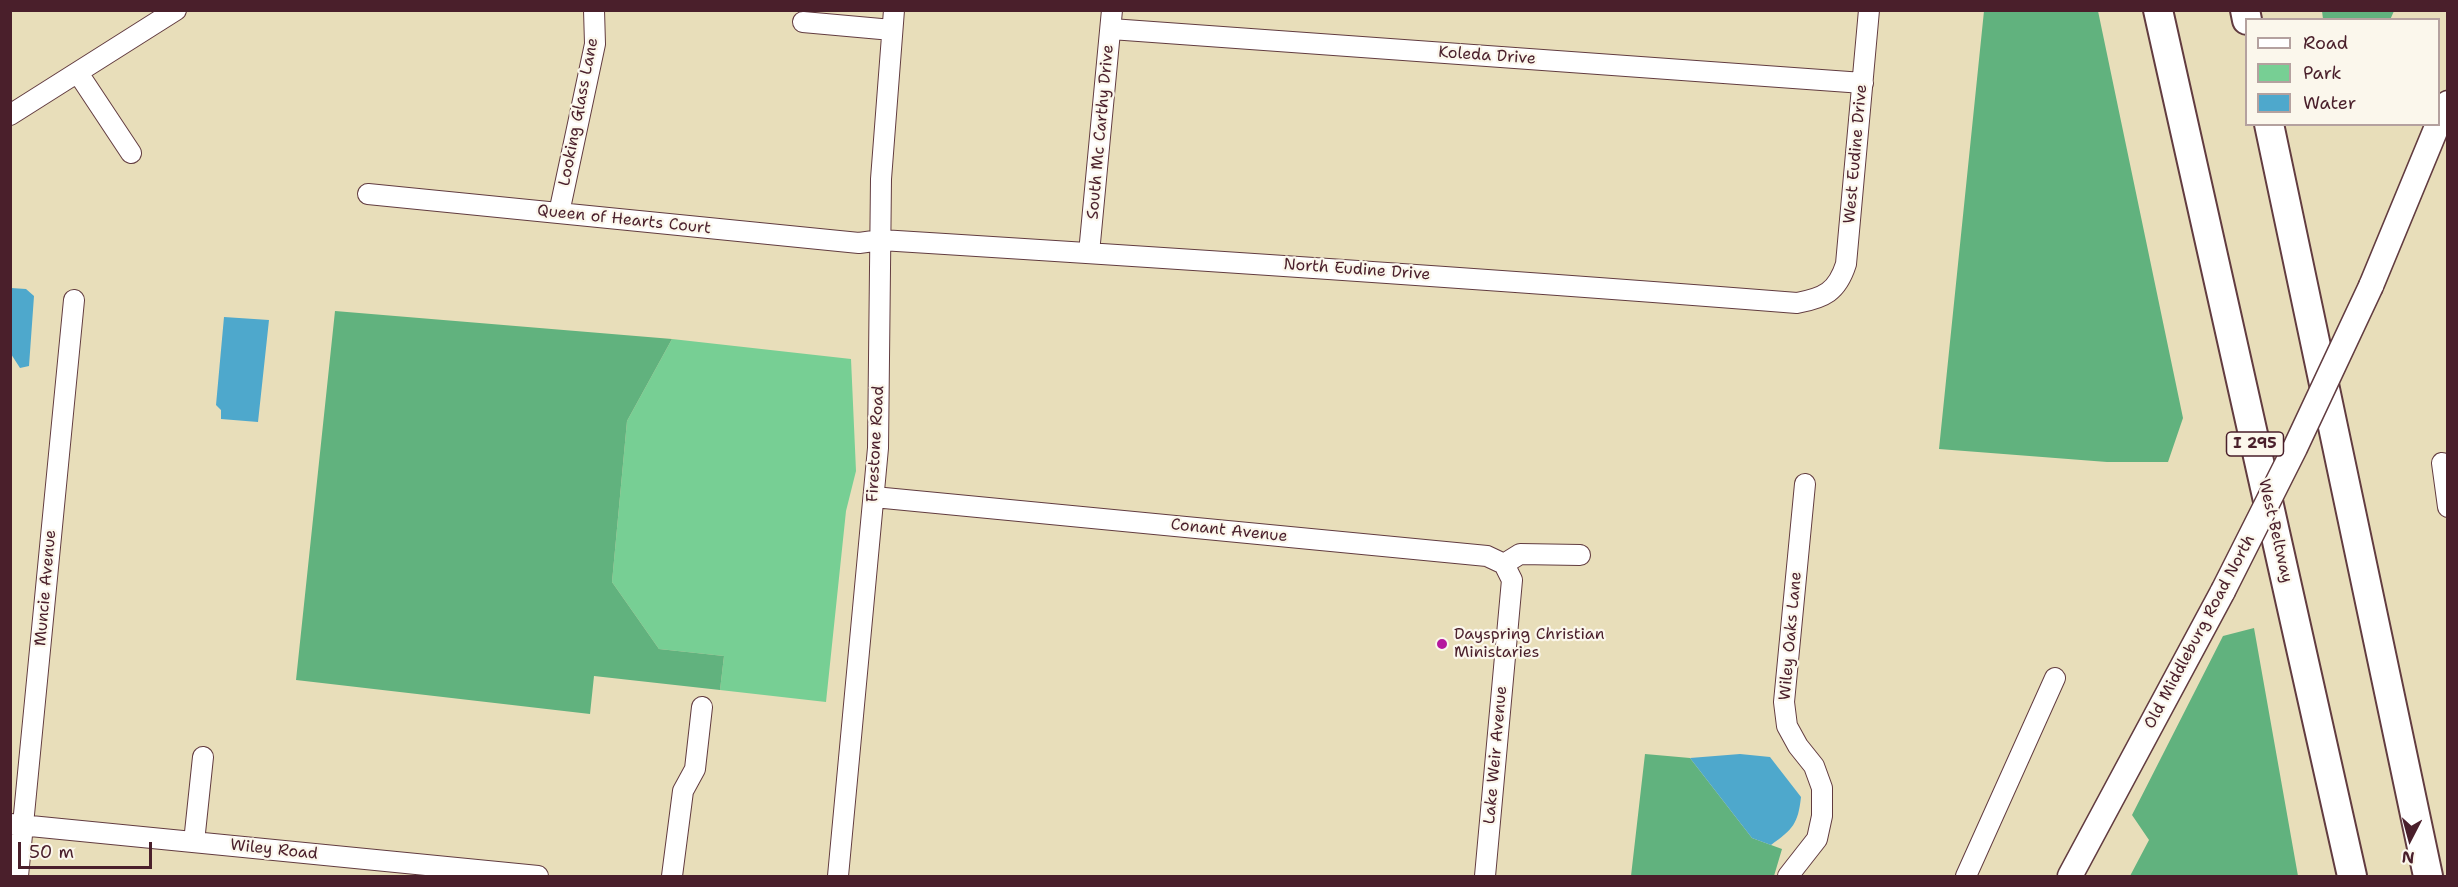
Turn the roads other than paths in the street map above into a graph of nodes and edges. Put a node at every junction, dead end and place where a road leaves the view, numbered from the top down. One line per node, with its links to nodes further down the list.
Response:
1 (176, 10): 5 (street)
2 (594, 10): 18 (street, Looking Glass Lane)
3 (1869, 10): 10 (street, West Eudine Drive)
4 (2158, 10): 42 (highway, West Beltway / I 295)
5 (155, 16): 9 (street)
6 (893, 20): 8 (street); 19 (street, Firestone Road)
7 (1112, 20): 10 (street, Koleda Drive); 20 (street, South Mc Carthy Drive)
8 (803, 22)
9 (78, 73): 12 (street); 16 (street)
10 (1863, 83): 21 (street, West Eudine Drive)
11 (2448, 103): 13 (main road, Old Middleburg Road North)
12 (10, 115)
13 (2440, 120)
14 (2269, 126): 43 (highway)
15 (2437, 126): 41 (main road, Old Middleburg Road North, bridge)
16 (131, 153)
17 (368, 194): 18 (street, Queen of Hearts Court)
18 (559, 213): 19 (street, Queen of Hearts Court)
19 (881, 240): 20 (street, North Eudine Drive); 25 (street, Firestone Road)
20 (1089, 253): 21 (street, North Eudine Drive)
21 (1830, 292)
22 (74, 300): 32 (street, Muncie Avenue)
23 (2442, 463): 26 (street)
24 (1805, 484): 39 (street, Wiley Oaks Lane)
25 (874, 496): 28 (street, Conant Avenue); 37 (street, Firestone Road)
26 (2448, 507)
27 (1580, 555): 28 (street)
28 (1504, 564): 38 (street, Lake Weir Avenue)
29 (2055, 678): 40 (street)
30 (702, 707): 36 (street)
31 (203, 756): 33 (street)
32 (17, 825): 33 (street, Wiley Road); 34 (street, Muncie Avenue)
33 (194, 842): 35 (street, Wiley Road)
34 (18, 876)
35 (538, 876)
36 (672, 876)
37 (838, 876)
38 (1485, 876)
39 (1788, 876)
40 (1966, 876)
41 (2070, 876)
42 (2352, 876)
43 (2428, 876)

